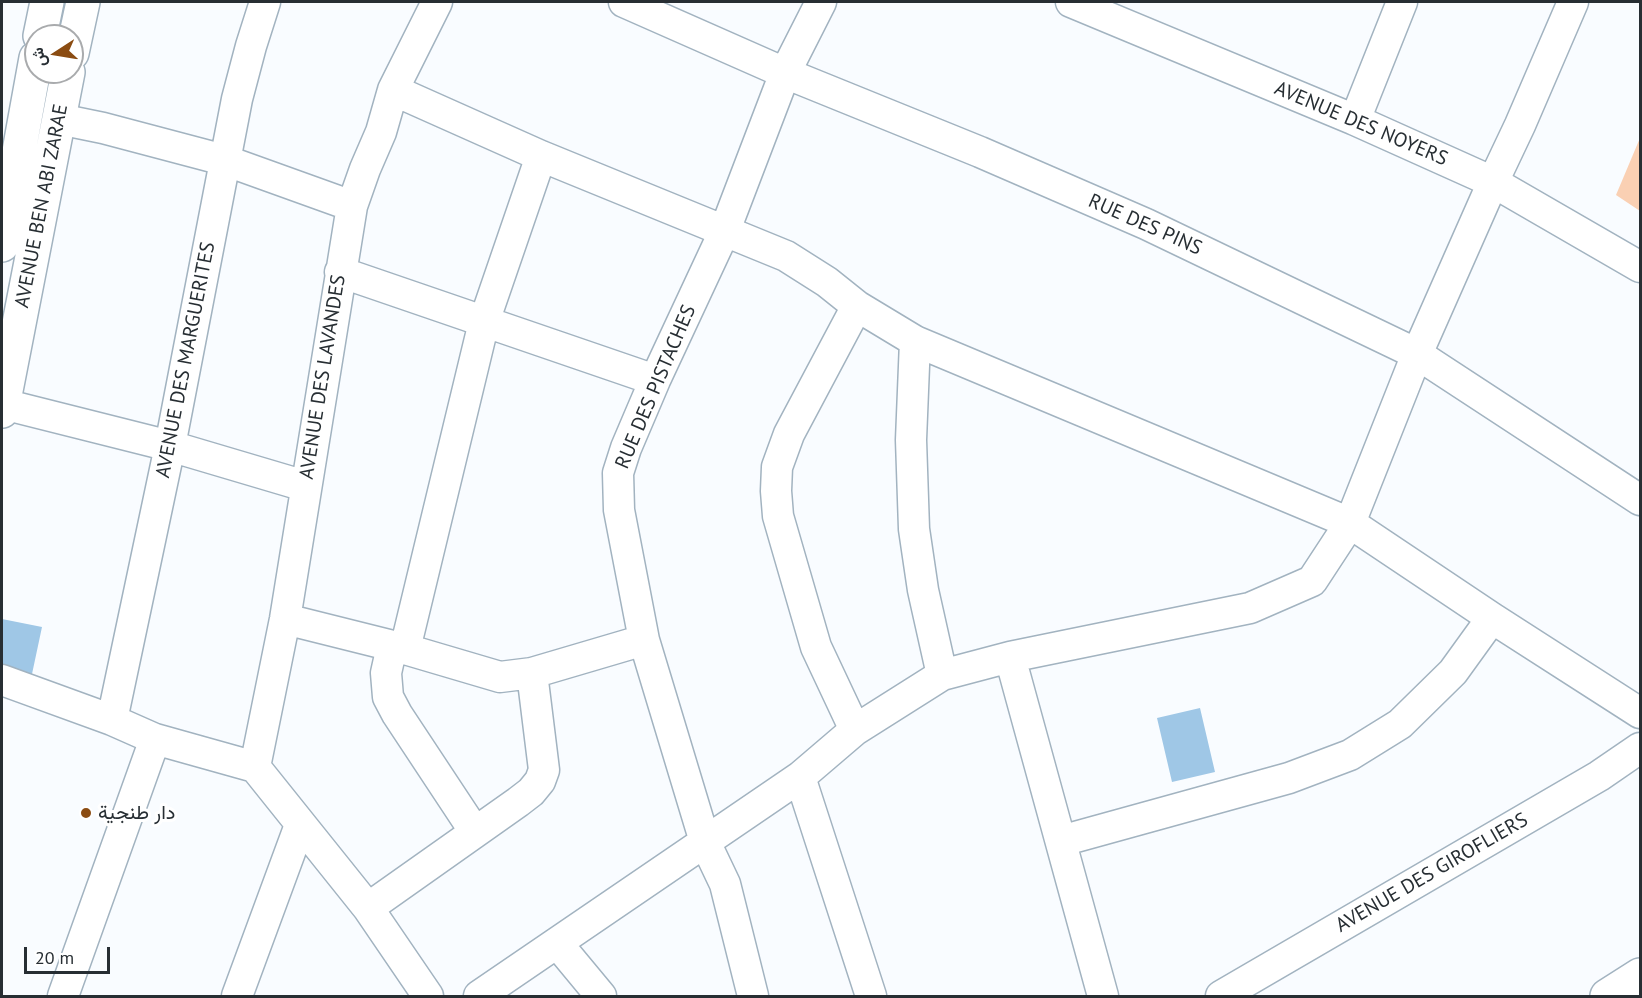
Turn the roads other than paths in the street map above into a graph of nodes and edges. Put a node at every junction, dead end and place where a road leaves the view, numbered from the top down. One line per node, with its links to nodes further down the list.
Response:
1 (47, 2): 10 (main road)
2 (82, 2): 11 (main road)
3 (266, 2): 19 (street, AVENUE DES MARGUERITES)
4 (437, 2): 15 (street, AVENUE DES LAVANDES)
5 (624, 2): 12 (street, RUE DES PINS)
6 (821, 2): 12 (street, RUE DES PISTACHES)
7 (1071, 2): 17 (street, AVENUE DES NOYERS)
8 (1402, 2): 17 (street)
9 (1573, 2): 20 (street)
10 (42, 24)
11 (78, 24)
12 (785, 73): 22 (street, RUE DES PISTACHES); 29 (street, RUE DES PINS)
13 (31, 84): 23 (main road, AVENUE BEN ABI ZARAE)
14 (66, 84): 16 (main road, AVENUE BEN ABI ZARAE)
15 (393, 90): 18 (street); 21 (street, AVENUE DES LAVANDES)
16 (59, 119): 19 (street); 31 (main road, AVENUE BEN ABI ZARAE)
17 (1355, 120): 20 (street, AVENUE DES NOYERS)
18 (541, 156): 22 (street); 27 (street)
19 (224, 160): 21 (street); 32 (street, AVENUE DES MARGUERITES)
20 (1493, 182): 24 (street, AVENUE DES NOYERS); 29 (street)
21 (352, 206): 25 (street, AVENUE DES LAVANDES)
22 (725, 230): 26 (street); 30 (street, RUE DES PISTACHES)
23 (2, 245)
24 (1641, 267)
25 (340, 272): 27 (street); 33 (street, AVENUE DES LAVANDES)
26 (856, 306): 28 (street); 46 (street)
27 (484, 322): 30 (street); 39 (street)
28 (915, 341): 35 (street); 42 (street)
29 (1417, 354): 34 (street, RUE DES PINS); 35 (street)
30 (655, 380): 38 (street, RUE DES PISTACHES)
31 (2, 407): 32 (street)
32 (170, 447): 33 (street); 45 (street, AVENUE DES MARGUERITES)
33 (305, 486): 37 (street, AVENUE DES LAVANDES)
34 (1641, 500)
35 (1350, 523): 36 (street); 40 (street)
36 (1492, 618): 44 (street); 53 (street)
37 (285, 619): 39 (street); 49 (street, AVENUE DES LAVANDES)
38 (644, 640): 41 (street); 54 (street, RUE DES PISTACHES)
39 (398, 647): 41 (street); 52 (street)
40 (1010, 657): 42 (street); 53 (street)
41 (532, 673): 52 (street)
42 (942, 675): 46 (street)
43 (2, 680): 45 (street)
44 (1641, 714)
45 (112, 720): 47 (street)
46 (855, 730): 50 (street)
47 (155, 739): 49 (street); 58 (street)
48 (1641, 747): 65 (street, AVENUE DES GIROFLIERS)
49 (255, 767): 51 (street)
50 (800, 777): 54 (street); 63 (street)
51 (300, 825): 55 (street); 59 (street)
52 (475, 832): 55 (street)
53 (1061, 841): 64 (street)
54 (705, 842): 56 (street); 62 (street, RUE DES PISTACHES)
55 (368, 908): 57 (street)
56 (557, 942): 60 (street); 61 (street)
57 (418, 991)
58 (63, 996)
59 (237, 996)
60 (479, 996)
61 (601, 996)
62 (753, 996)
63 (871, 996)
64 (1104, 996)
65 (1221, 996)

